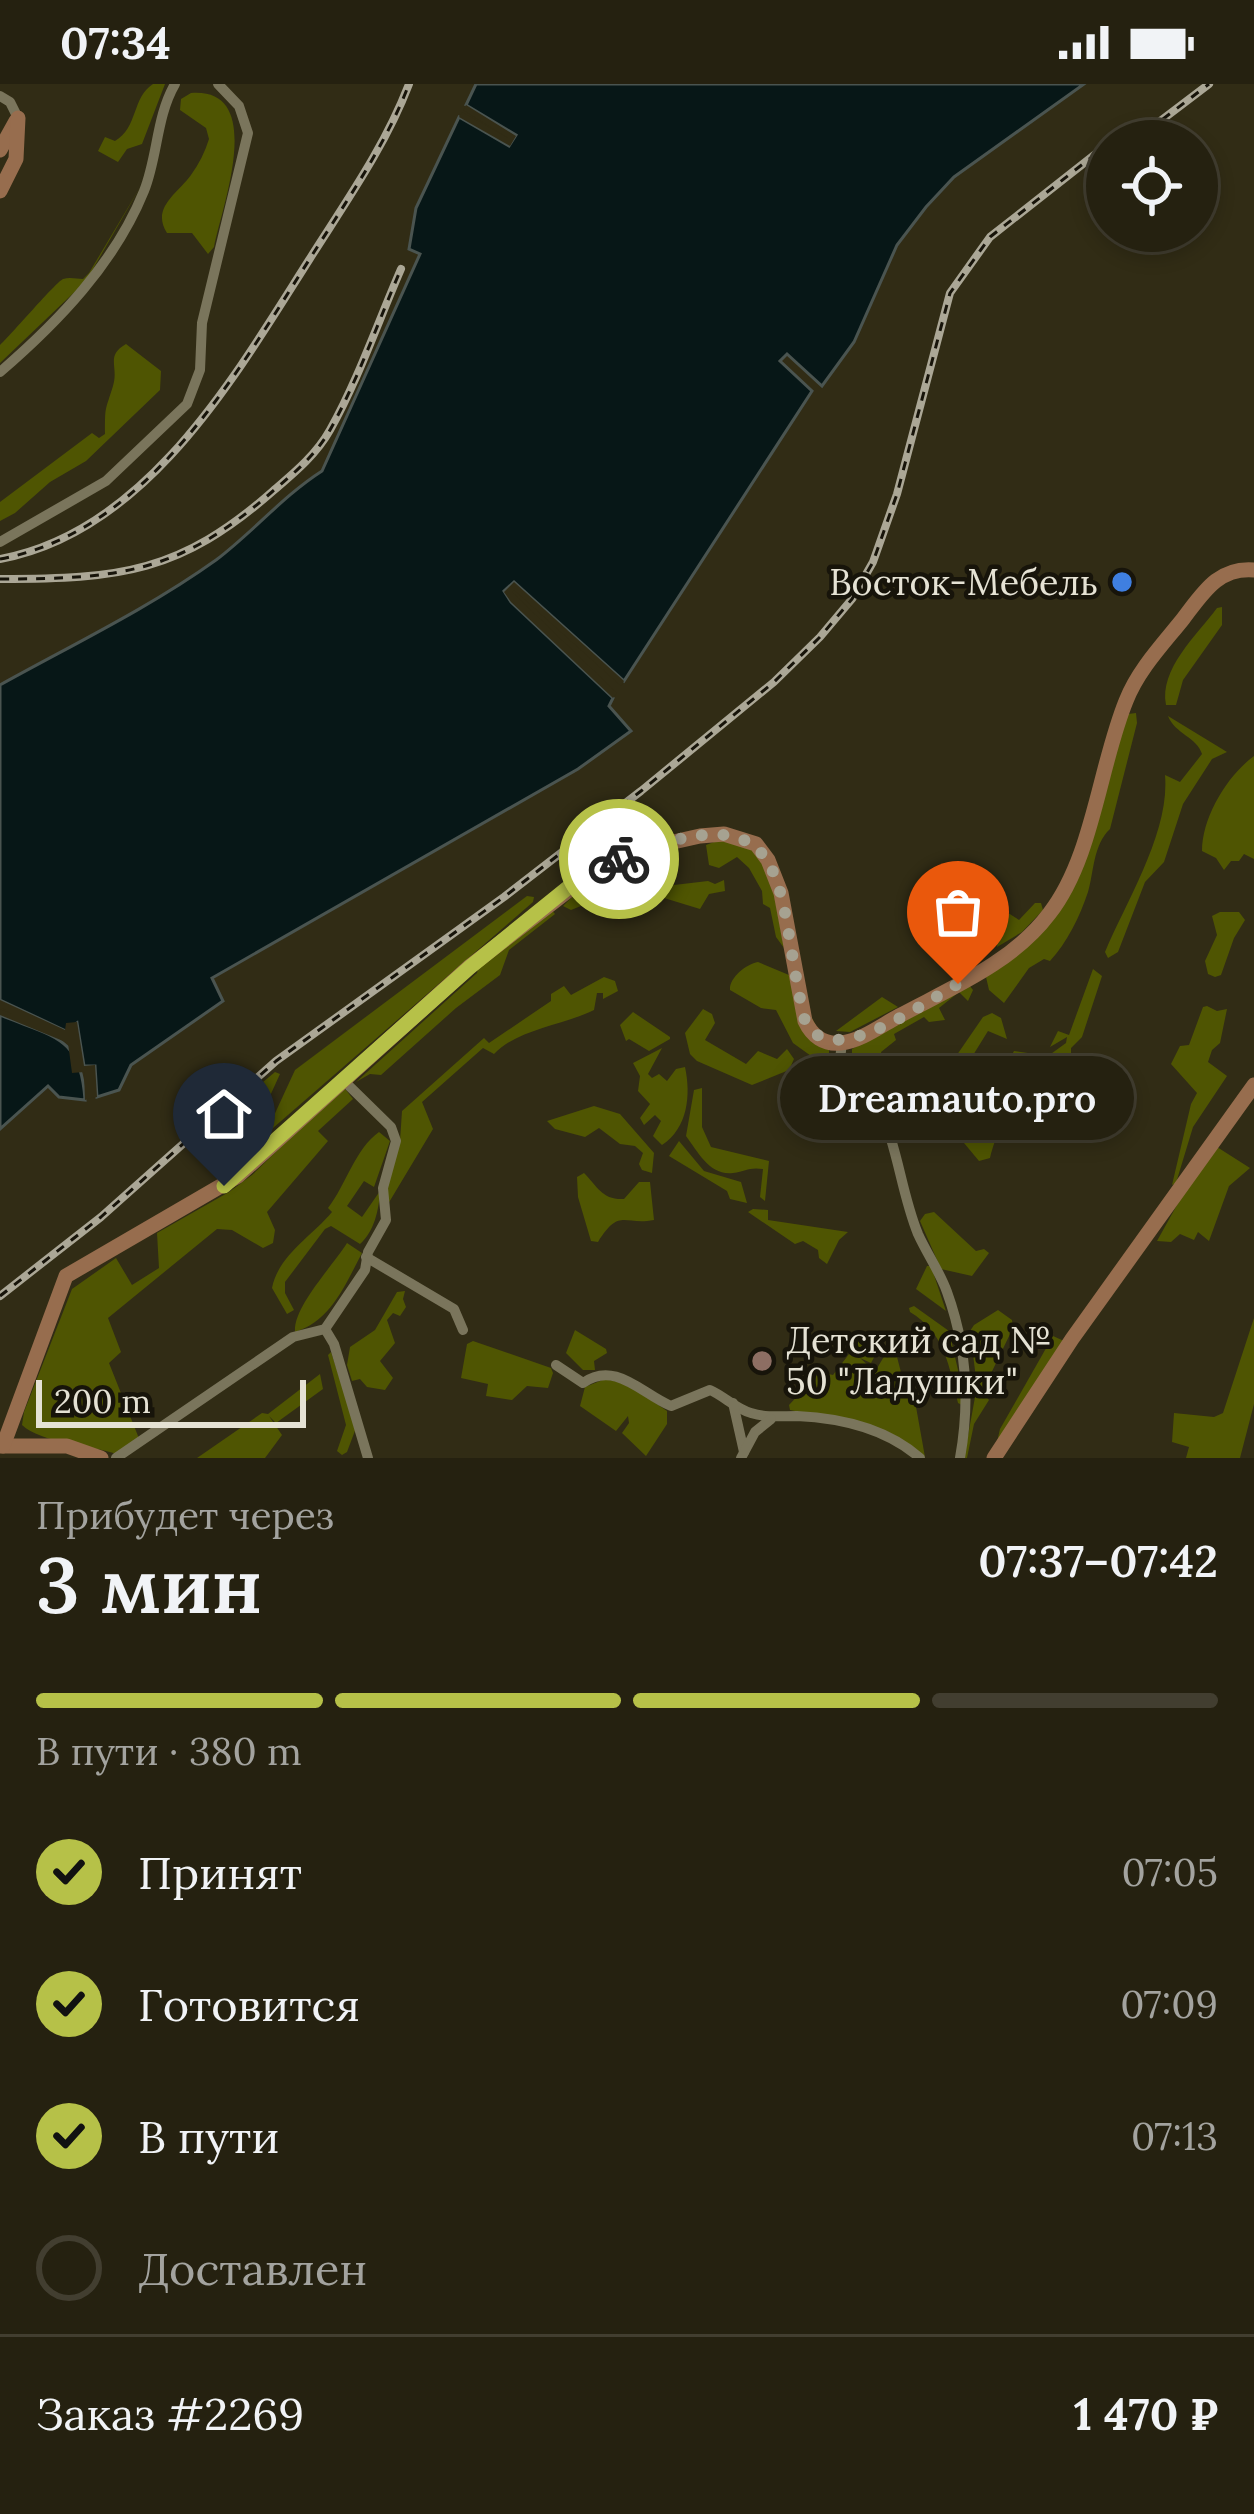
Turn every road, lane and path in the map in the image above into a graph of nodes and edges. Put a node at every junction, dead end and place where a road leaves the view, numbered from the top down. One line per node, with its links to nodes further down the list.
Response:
1 (175, 84): 7 (street)
2 (218, 84): 8 (street)
3 (0, 96): 4 (street)
4 (18, 118): 5 (main road); 6 (main road)
5 (0, 150)
6 (0, 191)
7 (0, 372)
8 (0, 542)
9 (1254, 570): 10 (main road)
10 (842, 1043): 11 (main road); 25 (street)
11 (342, 1079): 13 (street); 19 (main road)
12 (1254, 1085): 26 (main road)
13 (366, 1257): 14 (street); 15 (street)
14 (325, 1329): 22 (street); 23 (street)
15 (463, 1330)
16 (556, 1365): 17 (street)
17 (733, 1403): 18 (street); 20 (street)
18 (773, 1418): 20 (street); 24 (street)
19 (2, 1446): 21 (main road)
20 (743, 1455)
21 (101, 1458)
22 (116, 1458)
23 (368, 1458)
24 (920, 1458)
25 (961, 1458)
26 (994, 1458)

